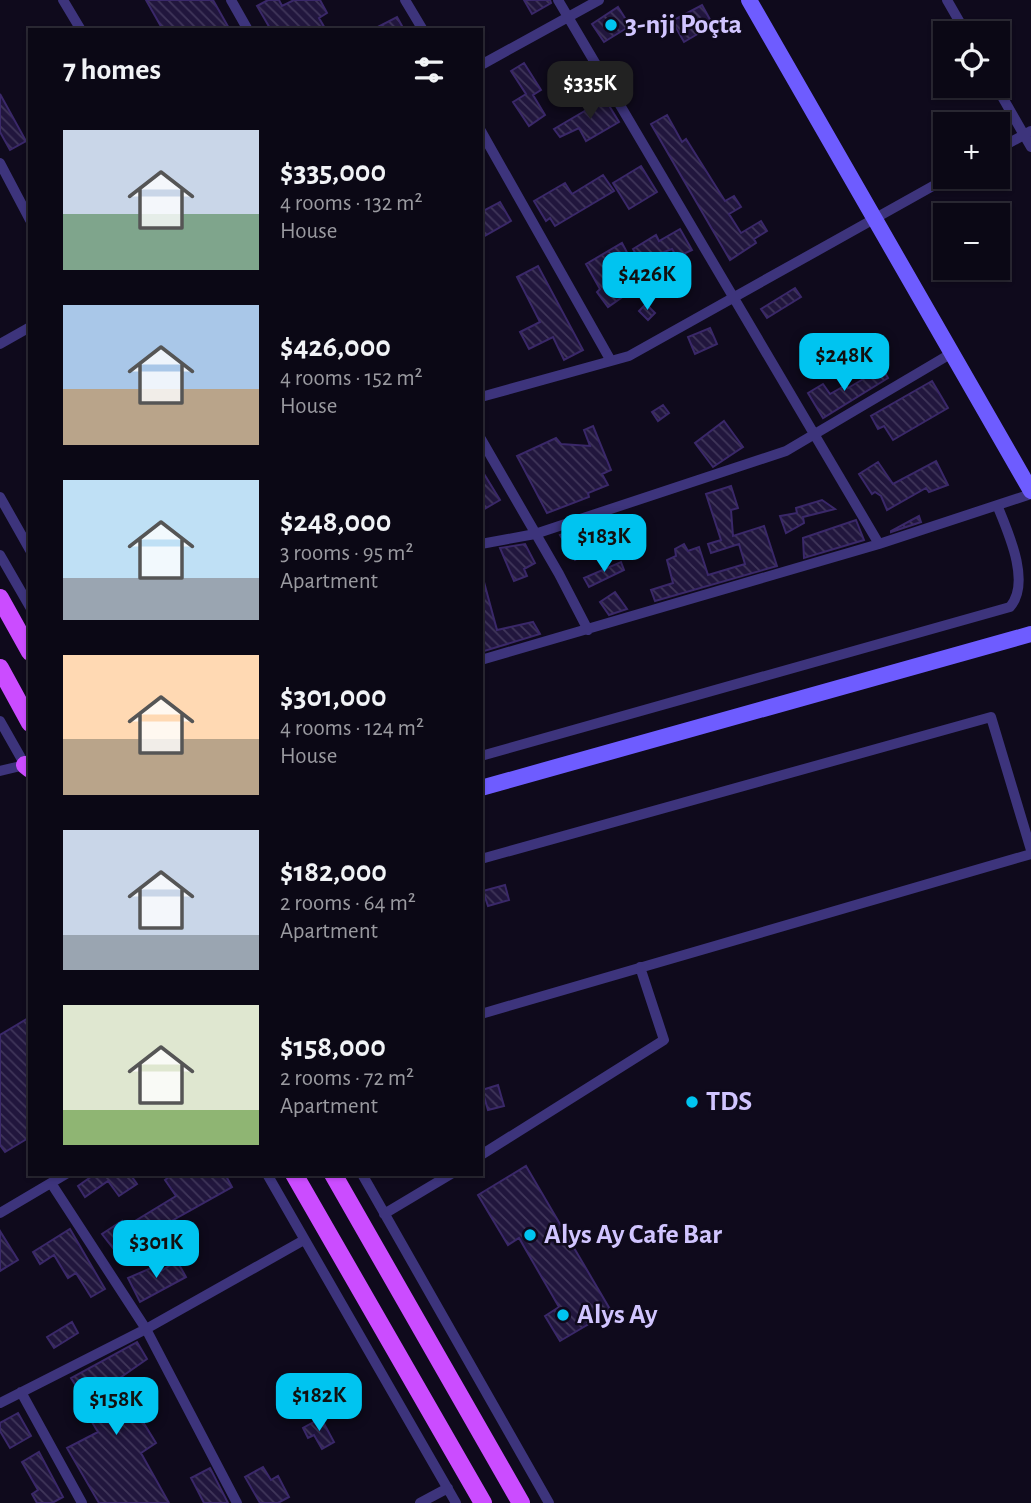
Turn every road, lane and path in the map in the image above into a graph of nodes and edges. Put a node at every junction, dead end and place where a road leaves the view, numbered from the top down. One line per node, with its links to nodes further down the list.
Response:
1 (63, 0): 10 (street)
2 (230, 0): 11 (street)
3 (405, 0): 12 (street)
4 (558, 0): 8 (street)
5 (599, 0): 8 (street)
6 (749, 0): 22 (street)
7 (947, 0): 9 (street)
8 (568, 18): 13 (street); 23 (street)
9 (959, 21)
10 (79, 28)
11 (247, 28)
12 (421, 28)
13 (483, 64)
14 (1004, 98): 15 (street)
15 (1027, 133): 17 (street); 18 (street)
16 (483, 135): 27 (street)
17 (1010, 142)
18 (1031, 148)
19 (0, 163): 21 (street)
20 (933, 185): 22 (street)
21 (28, 216)
22 (875, 218): 23 (street); 26 (street)
23 (733, 298): 27 (street); 29 (street)
24 (28, 328): 25 (street)
25 (0, 344)
26 (952, 353): 29 (street); 31 (street)
27 (611, 361): 28 (street)
28 (483, 396)
29 (814, 437): 34 (street); 36 (street)
30 (483, 443): 34 (street)
31 (1031, 493): 33 (street)
32 (0, 497): 37 (street)
33 (997, 505): 36 (street); 49 (street)
34 (535, 534): 35 (street); 42 (street)
35 (483, 544)
36 (879, 544): 42 (street)
37 (28, 546)
38 (0, 555): 39 (street)
39 (28, 604)
40 (4, 605): 41 (main road); 44 (main road)
41 (28, 627)
42 (588, 630): 45 (street)
43 (1031, 634): 52 (street)
44 (28, 648)
45 (483, 659)
46 (0, 668): 47 (main road)
47 (28, 719)
48 (0, 721): 50 (street)
49 (483, 755)
50 (27, 767): 51 (street)
51 (0, 771)
52 (483, 787)
53 (1031, 852): 54 (street); 55 (street)
54 (483, 858)
55 (640, 967): 56 (street); 57 (street)
56 (483, 1013)
57 (483, 1154)
58 (63, 1176): 65 (street)
59 (268, 1176): 69 (street)
60 (295, 1176): 78 (main road)
61 (334, 1176): 66 (main road)
62 (346, 1176): 66 (main road)
63 (363, 1176): 68 (street)
64 (448, 1176): 68 (street)
65 (51, 1183): 67 (street); 70 (street)
66 (348, 1202): 79 (main road)
67 (0, 1213)
68 (384, 1214): 80 (street)
69 (304, 1240): 70 (street); 73 (street)
70 (146, 1329): 71 (street); 75 (street)
71 (21, 1392): 72 (street); 74 (street)
72 (0, 1403)
73 (448, 1488): 76 (street); 77 (street)
74 (82, 1503)
75 (237, 1503)
76 (420, 1503)
77 (456, 1503)
78 (483, 1503)
79 (521, 1503)
80 (549, 1503)

